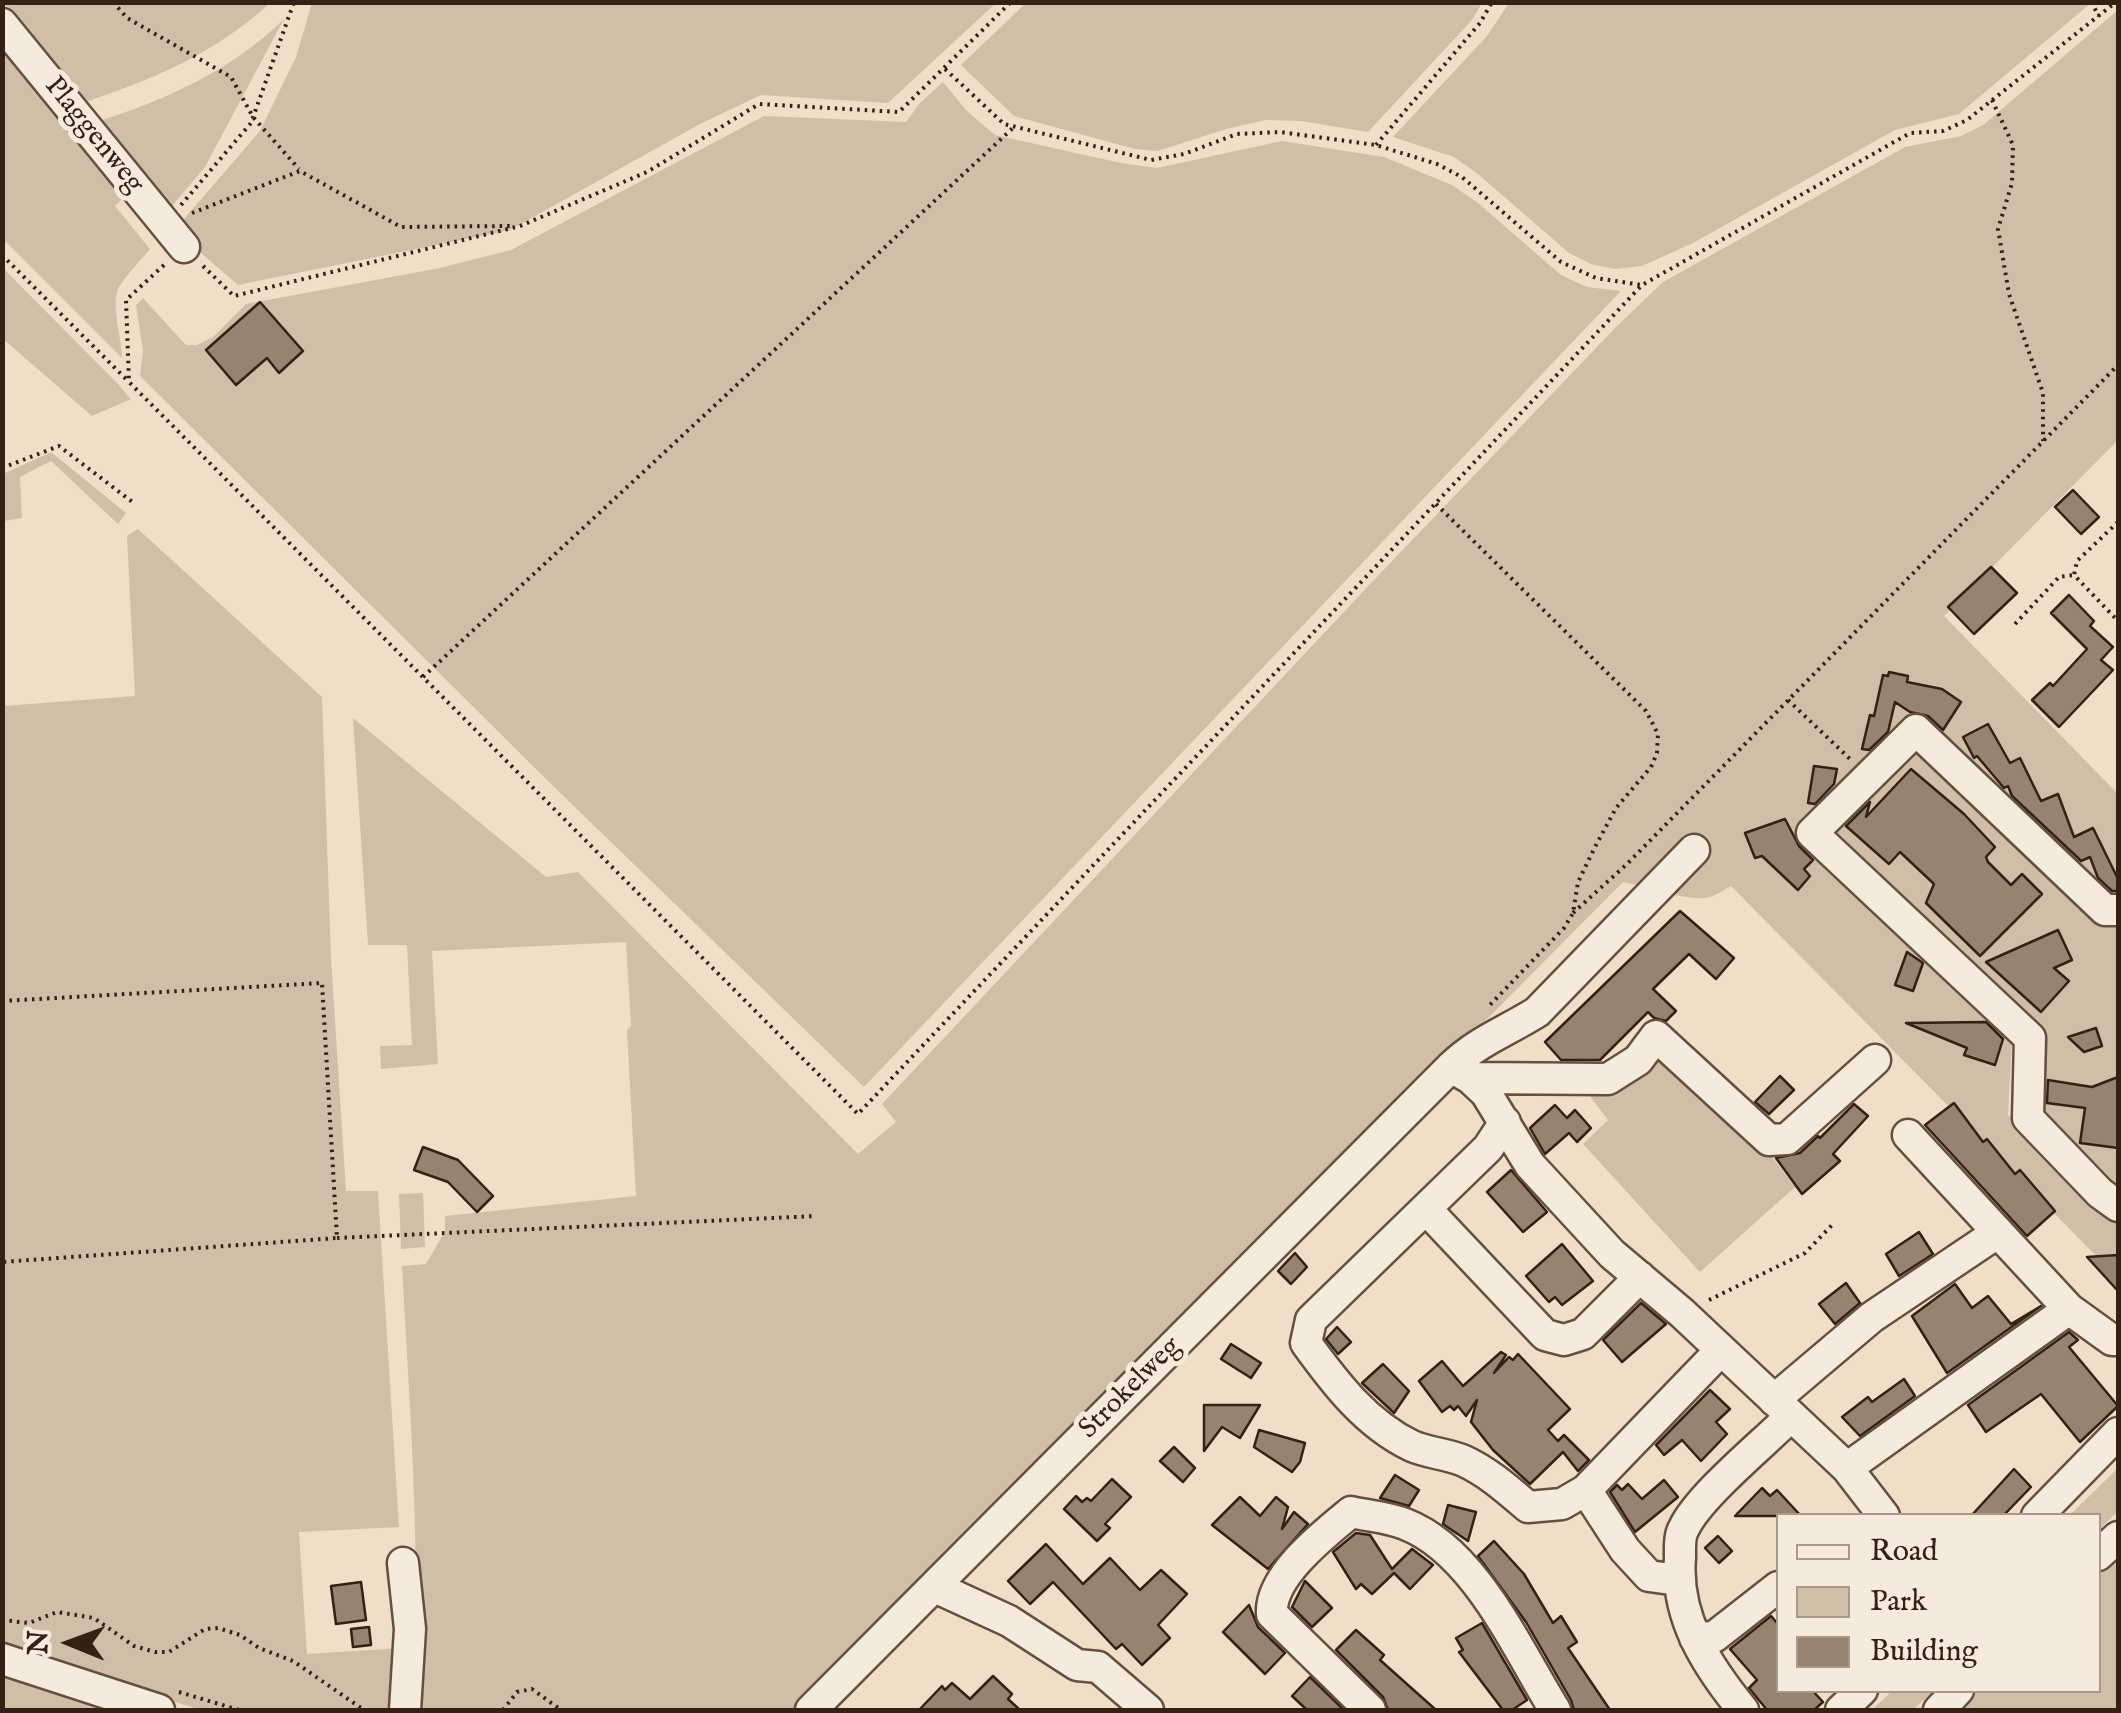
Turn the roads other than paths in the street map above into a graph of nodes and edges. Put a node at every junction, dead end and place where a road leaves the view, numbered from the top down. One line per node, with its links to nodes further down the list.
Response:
1 (2, 24): 2 (street, Plaggenweg)
2 (174, 235)
3 (1694, 850): 6 (street, Strokelweg)
4 (2118, 910): 9 (street)
5 (1875, 1060): 6 (street)
6 (1460, 1072): 7 (street); 24 (street, Strokelweg)
7 (1505, 1122): 10 (street); 12 (street)
8 (1908, 1134): 11 (street)
9 (2118, 1206)
10 (1426, 1209): 12 (street); 19 (street)
11 (1997, 1234): 13 (street); 16 (street)
12 (1640, 1277): 15 (street)
13 (2069, 1309): 14 (street); 18 (street)
14 (2118, 1340)
15 (1721, 1350): 16 (street); 19 (street)
16 (1782, 1408): 18 (street); 23 (street)
17 (2118, 1434): 21 (street)
18 (1847, 1468): 20 (street)
19 (1586, 1490): 23 (street)
20 (1874, 1512)
21 (2040, 1513)
22 (403, 1564): 29 (street)
23 (1678, 1580): 26 (street)
24 (934, 1587): 30 (street, Strokelweg); 31 (street)
25 (1776, 1589): 26 (street)
26 (1695, 1638): 34 (street)
27 (2, 1659): 28 (street)
28 (160, 1710)
29 (405, 1710)
30 (811, 1710)
31 (1148, 1710)
32 (1370, 1710): 33 (street)
33 (1555, 1710)
34 (1742, 1710)

